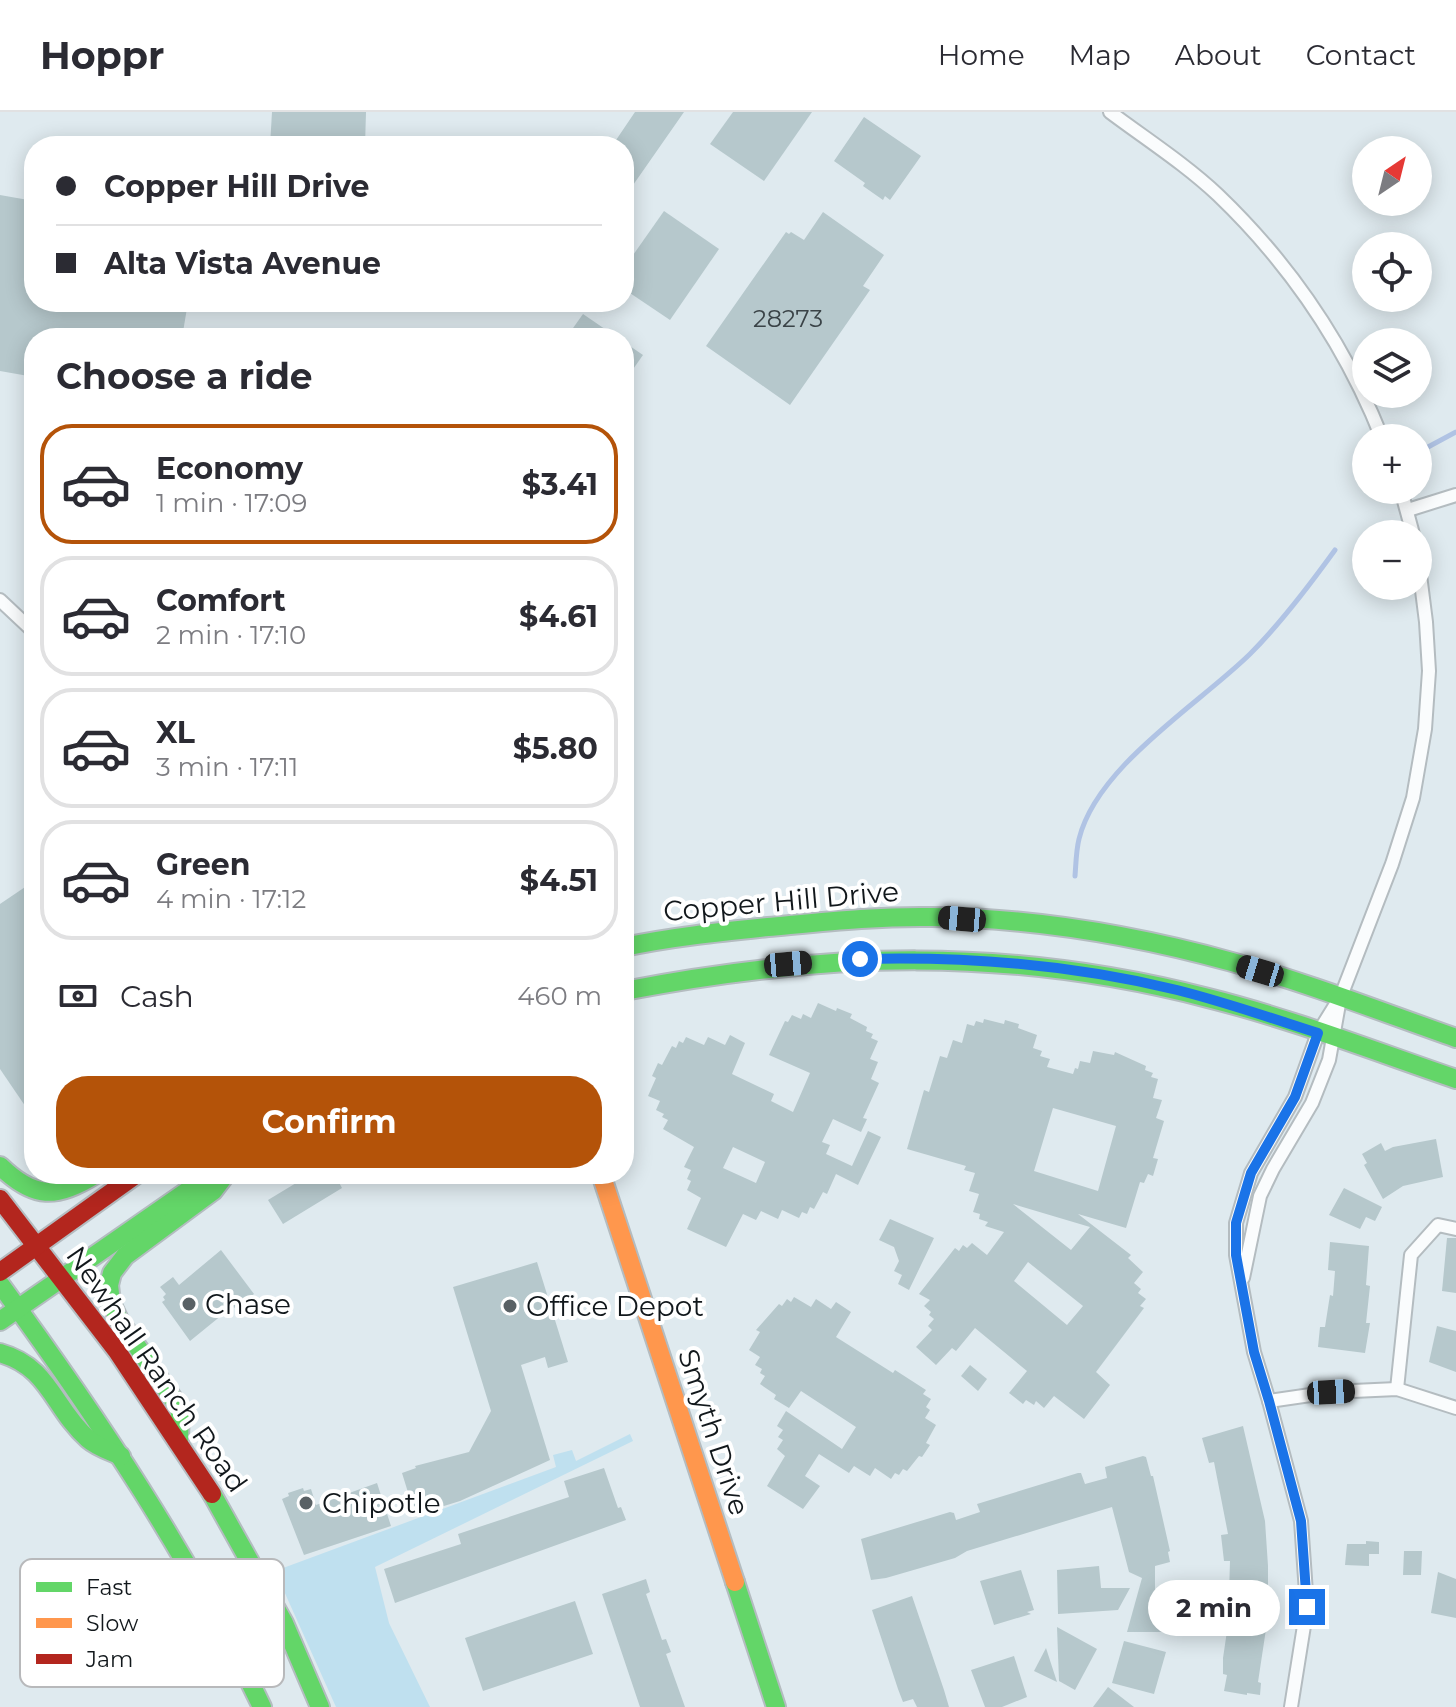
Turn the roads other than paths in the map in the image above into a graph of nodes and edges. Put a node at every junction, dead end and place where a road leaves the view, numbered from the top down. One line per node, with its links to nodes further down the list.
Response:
1 (1110, 112): 2 (street)
2 (1376, 424)
3 (1456, 495): 5 (street)
4 (1406, 504): 5 (street)
5 (1408, 510): 6 (street)
6 (1410, 520)
7 (0, 600): 9 (street)
8 (1423, 600): 12 (street)
9 (24, 623)
10 (634, 945): 12 (main road, Copper Hill Drive)
11 (634, 989): 13 (main road)
12 (1341, 996): 13 (street); 14 (main road, Copper Hill Drive)
13 (1326, 1036): 15 (main road); 27 (street); 27 (street)
14 (1456, 1038)
15 (1456, 1079)
16 (0, 1166): 17 (main road)
17 (77, 1184)
18 (123, 1184): 24 (main road)
19 (198, 1184): 26 (main road)
20 (218, 1184): 35 (main road)
21 (604, 1184): 43 (main road, Smyth Drive)
22 (0, 1199): 24 (main road, Newhall Ranch Road)
23 (1456, 1229): 32 (street)
24 (38, 1246): 25 (main road); 26 (main road, Newhall Ranch Road)
25 (0, 1272)
26 (62, 1278): 29 (main road); 35 (main road, Newhall Ranch Road)
27 (1242, 1281): 33 (street)
28 (0, 1284): 29 (main road)
29 (17, 1307): 30 (main road); 36 (main road)
30 (0, 1321)
31 (0, 1353): 36 (main road)
32 (1397, 1389): 33 (street); 34 (street)
33 (1269, 1401): 44 (street)
34 (1456, 1408)
35 (179, 1440): 38 (main road, Newhall Ranch Road)
36 (123, 1457): 37 (main road)
37 (183, 1559)
38 (249, 1559)
39 (284, 1623): 42 (main road, Newhall Ranch Road)
40 (253, 1687): 41 (main road)
41 (262, 1707)
42 (320, 1707)
43 (776, 1707)
44 (1291, 1707)

